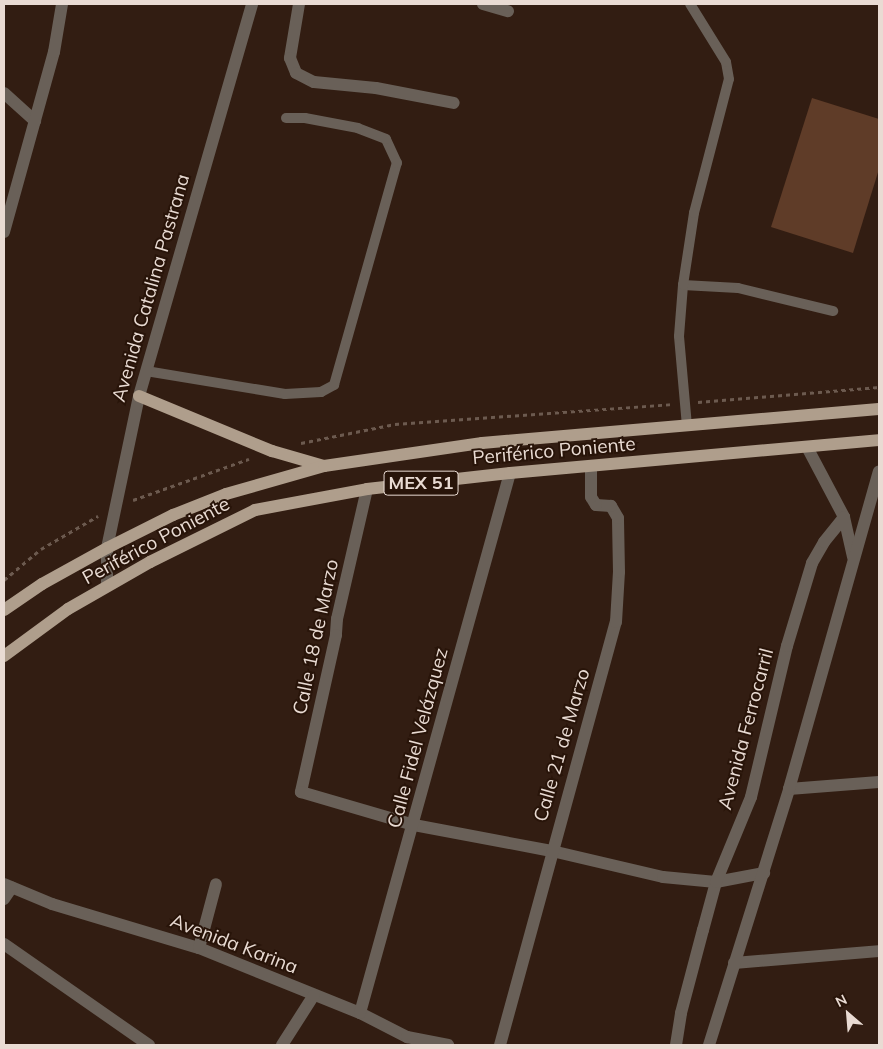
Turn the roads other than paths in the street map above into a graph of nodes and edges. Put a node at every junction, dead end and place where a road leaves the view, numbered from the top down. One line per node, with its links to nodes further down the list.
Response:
1 (62, 4): 10 (street)
2 (252, 4): 15 (street, Avenida Catalina Pastrana)
3 (299, 4): 8 (street)
4 (482, 4): 6 (street)
5 (690, 4): 13 (lane)
6 (508, 10)
7 (4, 94): 10 (street)
8 (454, 103)
9 (286, 118): 15 (lane)
10 (35, 121): 11 (street)
11 (6, 214): 12 (street)
12 (4, 232)
13 (683, 285): 14 (lane); 18 (lane)
14 (833, 311)
15 (146, 371): 16 (street, Avenida Catalina Pastrana)
16 (139, 396): 21 (main road); 27 (street, Avenida Catalina Pastrana)
17 (879, 409): 18 (main road, Periférico Poniente / MEX 51)
18 (687, 426): 21 (main road, Periférico Poniente / MEX 51)
19 (879, 440): 20 (main road, Periférico Poniente / MEX 51)
20 (807, 447): 22 (main road, Periférico Poniente / MEX 51); 26 (street)
21 (324, 466): 27 (main road, Periférico Poniente / MEX 51)
22 (591, 466): 24 (main road, Periférico Poniente / MEX 51); 35 (street, Calle 21 de Marzo)
23 (879, 471): 28 (street)
24 (510, 472): 25 (main road, Periférico Poniente / MEX 51); 34 (street, Calle Fidel Velázquez)
25 (367, 489): 29 (main road, Periférico Poniente / MEX 51); 34 (street, Calle 18 de Marzo)
26 (844, 517): 28 (street); 37 (street, Avenida Ferrocarril)
27 (106, 548): 29 (street, Avenida Catalina Pastrana); 30 (main road, Periférico Poniente / MEX 51)
28 (854, 560): 33 (street)
29 (107, 586): 31 (main road, Periférico Poniente / MEX 51)
30 (4, 610)
31 (4, 656)
32 (879, 782): 33 (street)
33 (789, 789): 36 (street)
34 (414, 825): 35 (street); 46 (street, Calle Fidel Velázquez)
35 (552, 851): 37 (street); 52 (street, Calle 21 de Marzo)
36 (764, 873): 37 (street); 44 (street)
37 (716, 882): 53 (street, Avenida Ferrocarril)
38 (216, 884): 42 (street)
39 (8, 885): 40 (street); 42 (street, Avenida Karina)
40 (4, 899)
41 (4, 944): 49 (street)
42 (199, 948): 45 (street, Avenida Karina)
43 (879, 951): 44 (street)
44 (734, 963): 47 (street)
45 (314, 995): 46 (street, Avenida Karina); 50 (street)
46 (360, 1013): 48 (street, Avenida Karina)
47 (716, 1024): 54 (street); 55 (street)
48 (404, 1041): 51 (street, Avenida Karina)
49 (149, 1045)
50 (282, 1045)
51 (448, 1045)
52 (500, 1045)
53 (676, 1045)
54 (700, 1045)
55 (709, 1045)

